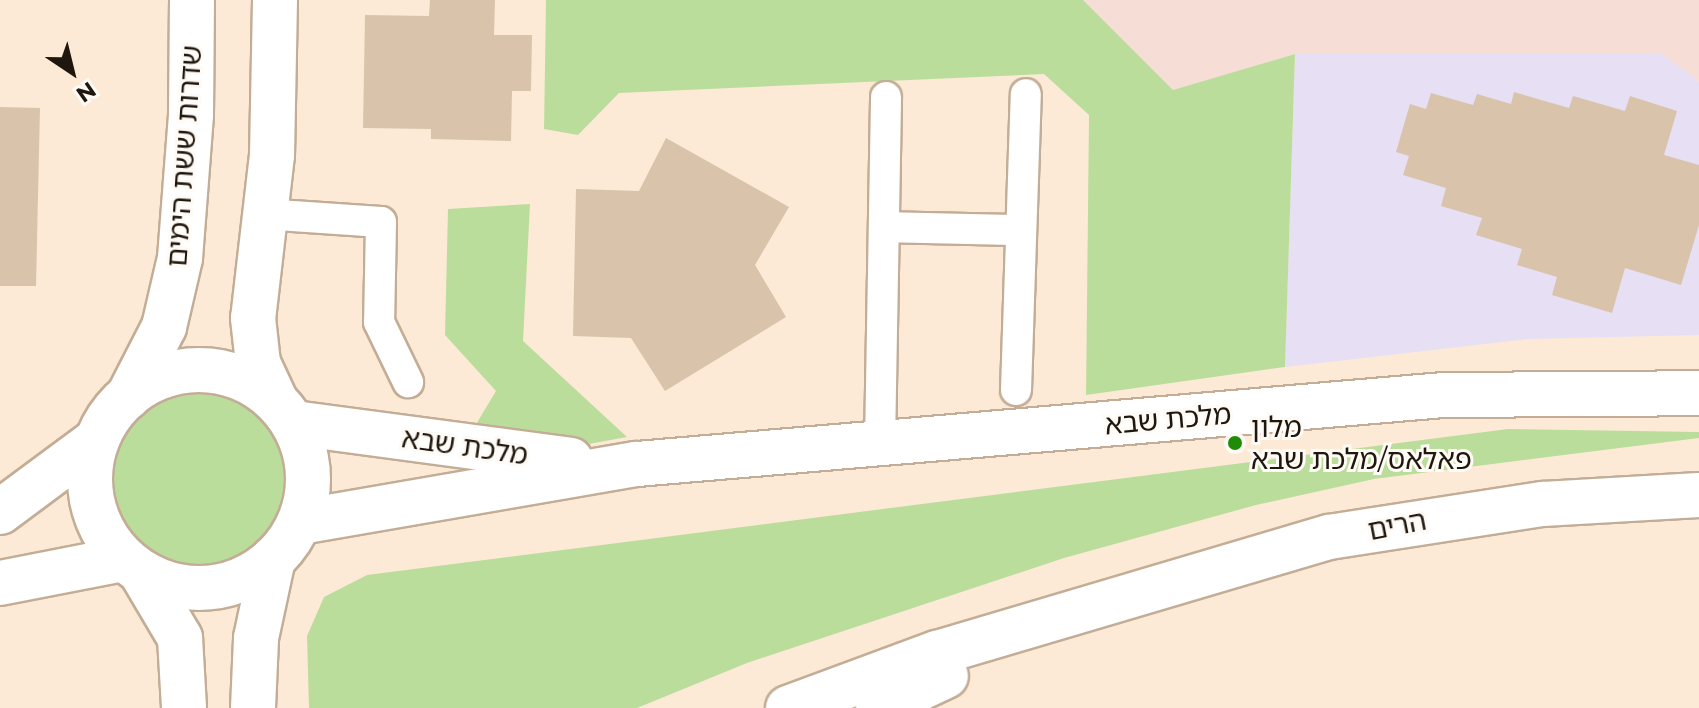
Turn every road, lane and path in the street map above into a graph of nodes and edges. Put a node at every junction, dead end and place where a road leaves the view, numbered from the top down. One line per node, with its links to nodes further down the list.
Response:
1 (192, 0): 11 (main road, שדרות ששת הימים)
2 (275, 0): 5 (main road)
3 (1026, 94): 7 (lane)
4 (886, 97): 6 (lane)
5 (263, 214): 8 (lane); 12 (main road)
6 (884, 227): 7 (lane); 14 (lane)
7 (1021, 230): 9 (lane)
8 (408, 382)
9 (1016, 390)
10 (1699, 393): 14 (main road, מלכת שבא)
11 (128, 397): 12 (main road); 13 (main road)
12 (285, 411): 15 (main road, מלכת שבא); 18 (main road)
13 (97, 440): 17 (main road); 20 (main road)
14 (880, 444): 15 (main road, מלכת שבא)
15 (637, 464): 18 (main road, מלכת שבא)
16 (1699, 495): 22 (main road, הרים)
17 (0, 512)
18 (300, 522): 19 (main road)
19 (273, 559): 20 (main road); 24 (main road)
20 (132, 566): 21 (main road); 23 (main road)
21 (0, 583)
22 (1105, 604): 25 (main road, הרים); 26 (main road, הרים)
23 (184, 708)
24 (253, 708)
25 (788, 708)
26 (878, 708)

